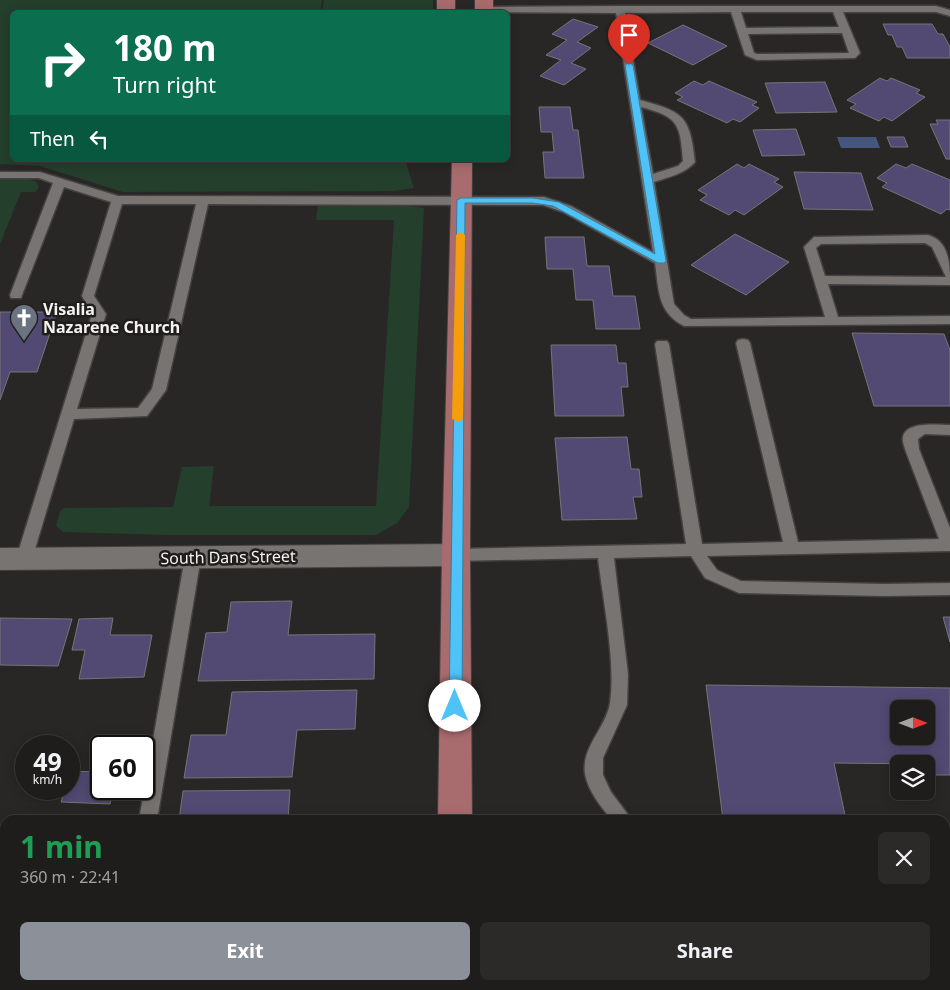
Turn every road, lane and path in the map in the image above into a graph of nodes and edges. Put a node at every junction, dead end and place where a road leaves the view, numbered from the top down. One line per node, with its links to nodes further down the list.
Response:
1 (484, 7): 2 (lane)
2 (620, 9): 3 (lane); 8 (lane)
3 (735, 9): 4 (lane); 6 (lane)
4 (837, 9): 5 (lane); 7 (lane)
5 (950, 13)
6 (742, 30): 7 (lane); 7 (lane)
7 (846, 30)
8 (635, 102): 11 (lane); 11 (lane)
9 (462, 162): 15 (main road)
10 (0, 175): 12 (lane)
11 (648, 180): 16 (lane)
12 (60, 181): 13 (lane); 20 (lane)
13 (117, 200): 14 (lane); 25 (lane)
14 (203, 200): 15 (lane); 25 (lane)
15 (461, 200): 16 (lane); 31 (main road)
16 (661, 261): 22 (lane)
17 (950, 274): 18 (lane)
18 (820, 280): 19 (lane); 22 (lane)
19 (950, 282)
20 (16, 294)
21 (950, 320): 22 (lane)
22 (834, 322)
23 (743, 343): 28 (lane)
24 (662, 344): 29 (lane)
25 (68, 414): 33 (lane)
26 (950, 430): 27 (lane)
27 (950, 545): 28 (lane)
28 (792, 548): 29 (lane)
29 (695, 550): 30 (lane); 34 (lane)
30 (605, 552): 31 (lane); 37 (lane)
31 (456, 555): 32 (street, South Dans Street); 36 (main road)
32 (193, 558): 33 (street, South Dans Street); 35 (lane)
33 (12, 559)
34 (950, 589)
35 (149, 815)
36 (455, 815)
37 (619, 815)

